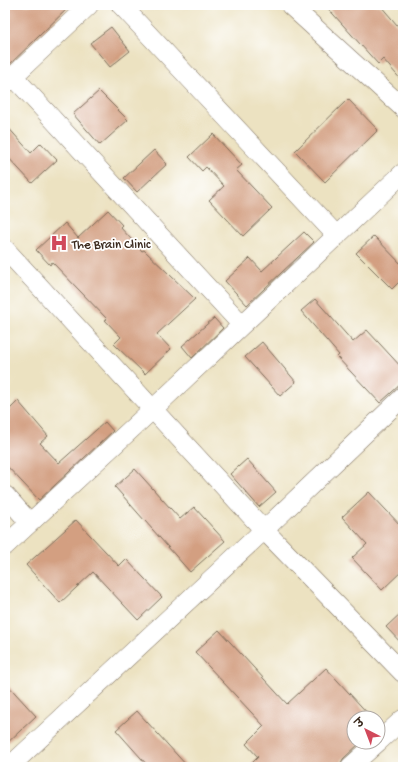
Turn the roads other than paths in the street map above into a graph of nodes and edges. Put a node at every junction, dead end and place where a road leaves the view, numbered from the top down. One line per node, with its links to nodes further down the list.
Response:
1 (89, 5): 4 (street)
2 (121, 5): 7 (street)
3 (290, 5): 5 (street)
4 (9, 80): 9 (street)
5 (403, 108)
6 (403, 173): 7 (street)
7 (337, 236): 9 (street)
8 (5, 249): 11 (street)
9 (242, 325): 11 (street)
10 (403, 397): 14 (street)
11 (153, 410): 13 (street); 14 (street)
12 (5, 495): 13 (street)
13 (30, 523): 15 (street)
14 (264, 530): 16 (street); 20 (street)
15 (5, 546)
16 (403, 673)
17 (403, 719): 18 (street)
18 (386, 735)
19 (369, 750): 21 (street)
20 (9, 767)
21 (350, 767)

